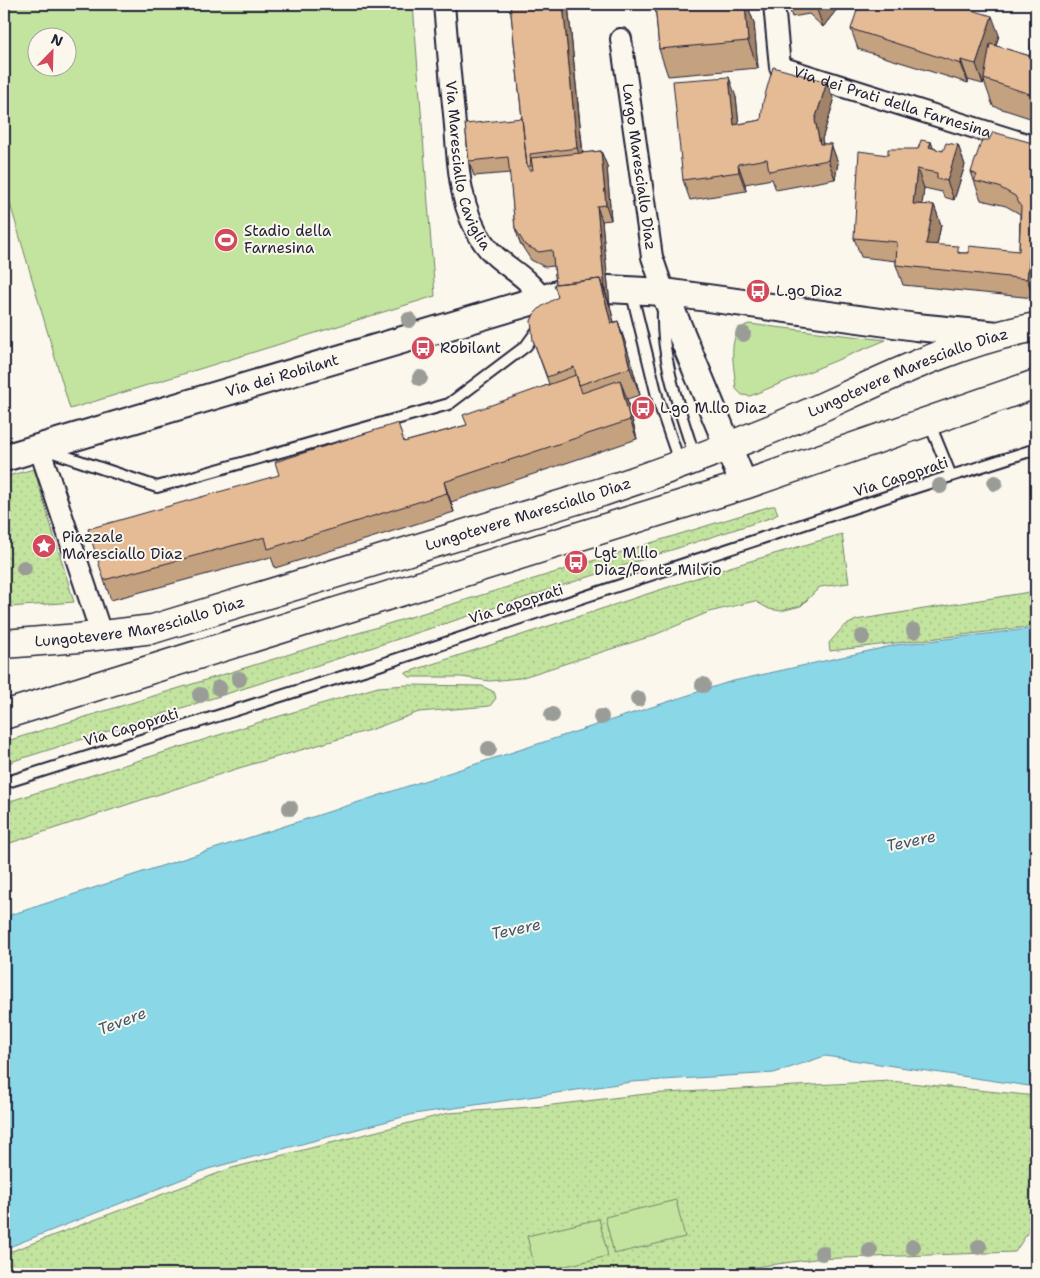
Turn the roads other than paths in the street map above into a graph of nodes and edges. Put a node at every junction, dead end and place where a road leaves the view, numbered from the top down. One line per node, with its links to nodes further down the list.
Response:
1 (444, 4): 7 (street, Via Maresciallo Caviglia)
2 (774, 4): 4 (street, Via dei Prati della Farnesina)
3 (621, 39): 6 (street, Largo Maresciallo Diaz)
4 (1036, 146)
5 (619, 289): 6 (street); 16 (lane)
6 (664, 292): 9 (street); 12 (street, Largo Maresciallo Diaz); 16 (lane, Largo Maresciallo Diaz)
7 (547, 306): 13 (street, Via dei Robilant); 13 (lane)
8 (1036, 326): 9 (main road, Lungotevere Maresciallo Diaz)
9 (998, 335): 12 (main road, Lungotevere Maresciallo Diaz)
10 (1036, 384): 11 (main road)
11 (929, 421): 17 (lane); 18 (main road)
12 (727, 446): 16 (main road, Lungotevere Maresciallo Diaz); 18 (street, Largo Maresciallo Diaz)
13 (39, 447): 15 (street, Via dei Robilant); 19 (street)
14 (1036, 449): 17 (lane, Via Capoprati)
15 (4, 458)
16 (688, 462): 19 (main road, Lungotevere Maresciallo Diaz)
17 (951, 476): 22 (lane, Via Capoprati)
18 (744, 485): 21 (main road)
19 (102, 636): 20 (main road, Lungotevere Maresciallo Diaz)
20 (4, 641)
21 (4, 715)
22 (4, 783)

